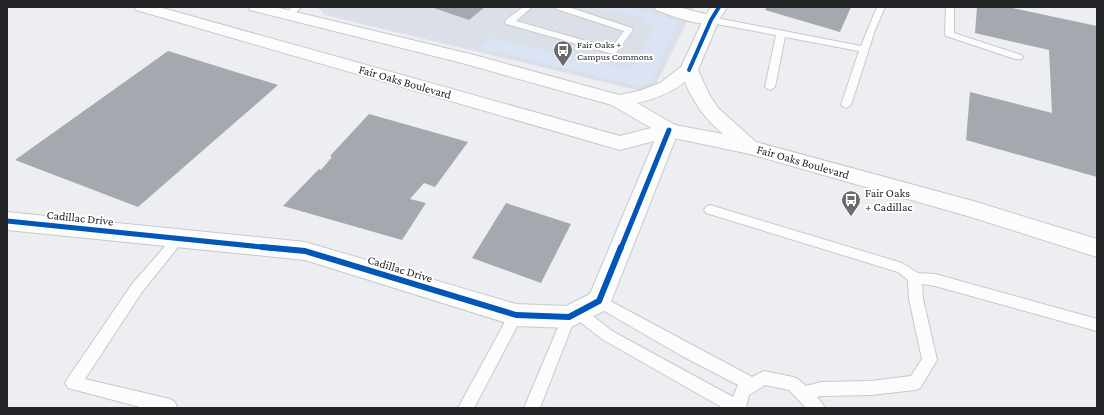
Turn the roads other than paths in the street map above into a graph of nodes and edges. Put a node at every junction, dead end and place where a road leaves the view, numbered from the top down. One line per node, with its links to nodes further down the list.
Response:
1 (143, 7): 18 (main road, Fair Oaks Boulevard)
2 (176, 7): 9 (main road)
3 (256, 7): 9 (main road, Fair Oaks Boulevard)
4 (528, 7): 5 (lane)
5 (562, 7)
6 (662, 7): 10 (main road)
7 (881, 7): 12 (lane)
8 (950, 7): 13 (lane)
9 (293, 11): 16 (main road, Fair Oaks Boulevard)
10 (715, 14): 11 (lane); 14 (main road)
11 (781, 32): 12 (lane); 15 (lane)
12 (865, 49): 17 (lane)
13 (1018, 57)
14 (689, 70): 16 (main road); 19 (main road)
15 (770, 87)
16 (619, 101): 18 (main road, Fair Oaks Boulevard)
17 (846, 105)
18 (669, 130): 19 (main road, Fair Oaks Boulevard); 25 (main road)
19 (750, 147): 23 (main road, Fair Oaks Boulevard)
20 (710, 210): 24 (lane)
21 (7, 221): 22 (main road, Cadillac Drive)
22 (179, 238): 27 (main road, Cadillac Drive); 31 (lane)
23 (1097, 248)
24 (914, 278): 28 (lane); 30 (lane)
25 (599, 301): 26 (main road, Cadillac Drive); 29 (lane)
26 (574, 314): 27 (main road, Cadillac Drive); 33 (lane); 34 (lane)
27 (516, 315): 32 (lane)
28 (1097, 325)
29 (752, 385): 30 (lane); 34 (lane)
30 (803, 394): 35 (lane)
31 (170, 407)
32 (466, 408)
33 (532, 408)
34 (738, 408)
35 (817, 408)

